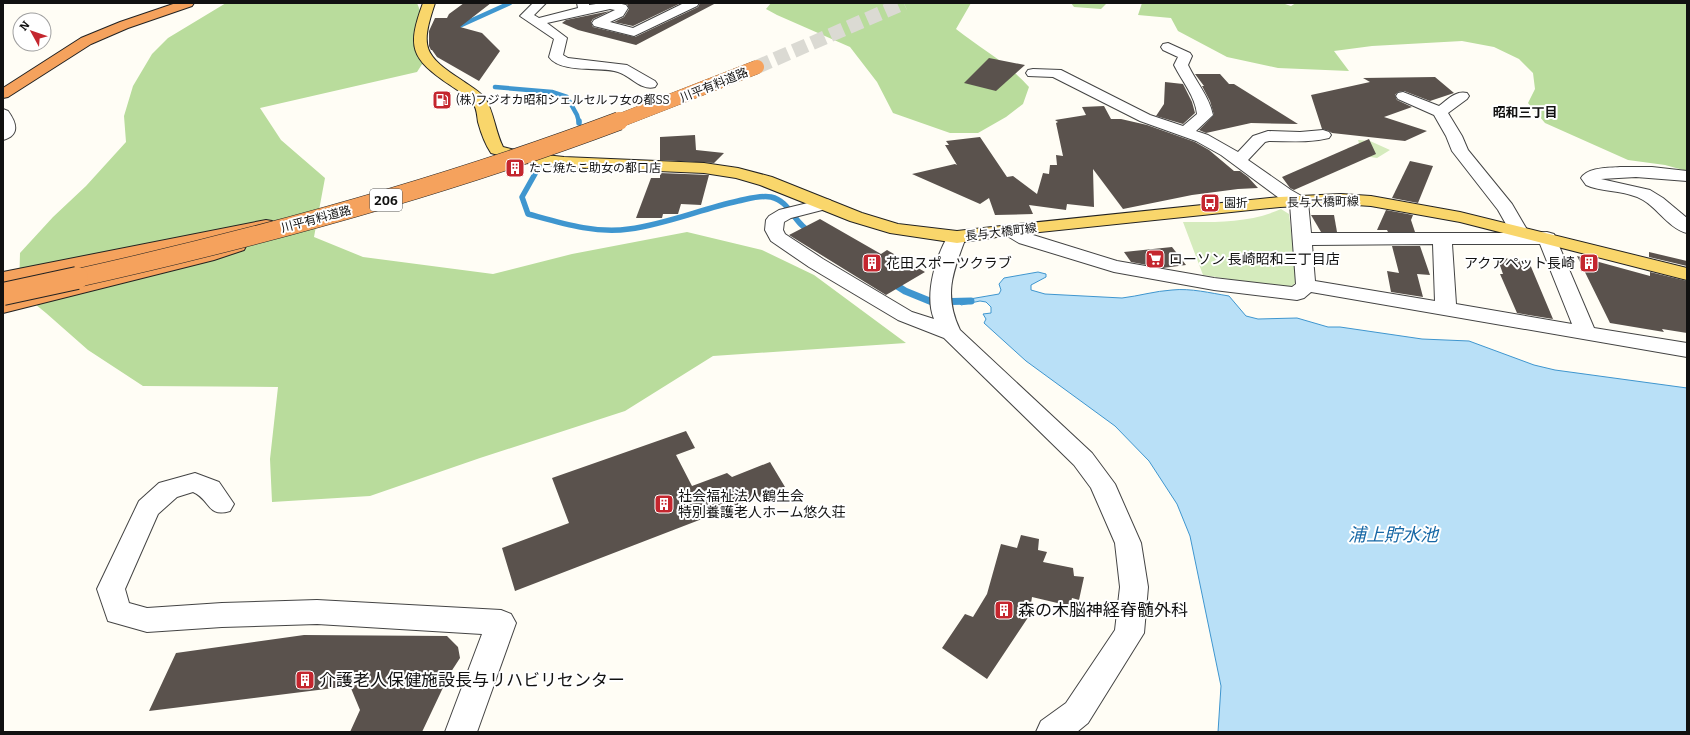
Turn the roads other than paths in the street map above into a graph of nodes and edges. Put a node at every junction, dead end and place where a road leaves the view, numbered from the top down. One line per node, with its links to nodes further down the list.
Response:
1 (188, 3): 11 (highway)
2 (429, 3): 22 (main road, 長与大橋町線)
3 (540, 3): 6 (street)
4 (693, 3): 5 (street)
5 (583, 7): 6 (street)
6 (537, 22): 10 (street)
7 (1168, 47): 16 (street)
8 (754, 66): 23 (highway, 川平有料道路 / 206, bridge)
9 (1033, 73): 16 (street)
10 (650, 84)
11 (3, 94)
12 (1403, 96): 14 (street)
13 (1462, 96): 14 (street)
14 (1440, 112): 26 (street)
15 (3, 114): 17 (street)
16 (1186, 132): 19 (street)
17 (3, 134)
18 (1323, 135): 19 (street)
19 (1238, 161): 21 (street)
20 (1687, 176): 24 (street)
21 (1299, 202): 25 (main road, 長与大橋町線); 26 (main road, 長与大橋町線); 29 (street)
22 (824, 204): 27 (main road, 長与大橋町線); 38 (street)
23 (307, 219): 32 (highway); 34 (highway, 川平有料道路 / 206); 35 (highway, 川平有料道路 / 206, bridge); 36 (highway)
24 (1687, 228)
25 (1010, 230): 27 (main road, 長与大橋町線); 33 (street)
26 (1520, 232): 28 (main road, 長与大橋町線)
27 (957, 237): 38 (street)
28 (1547, 238): 30 (street); 31 (main road, 長与大橋町線); 39 (street)
29 (1302, 239): 30 (street); 33 (street)
30 (1442, 239): 37 (street)
31 (1687, 274)
32 (3, 278)
33 (1306, 285): 37 (street)
34 (3, 288)
35 (3, 294)
36 (3, 307)
37 (1446, 309): 39 (street)
38 (944, 312): 43 (street)
39 (1586, 333): 40 (street)
40 (1687, 350)
41 (221, 504): 42 (street)
42 (461, 732)
43 (1052, 732)

